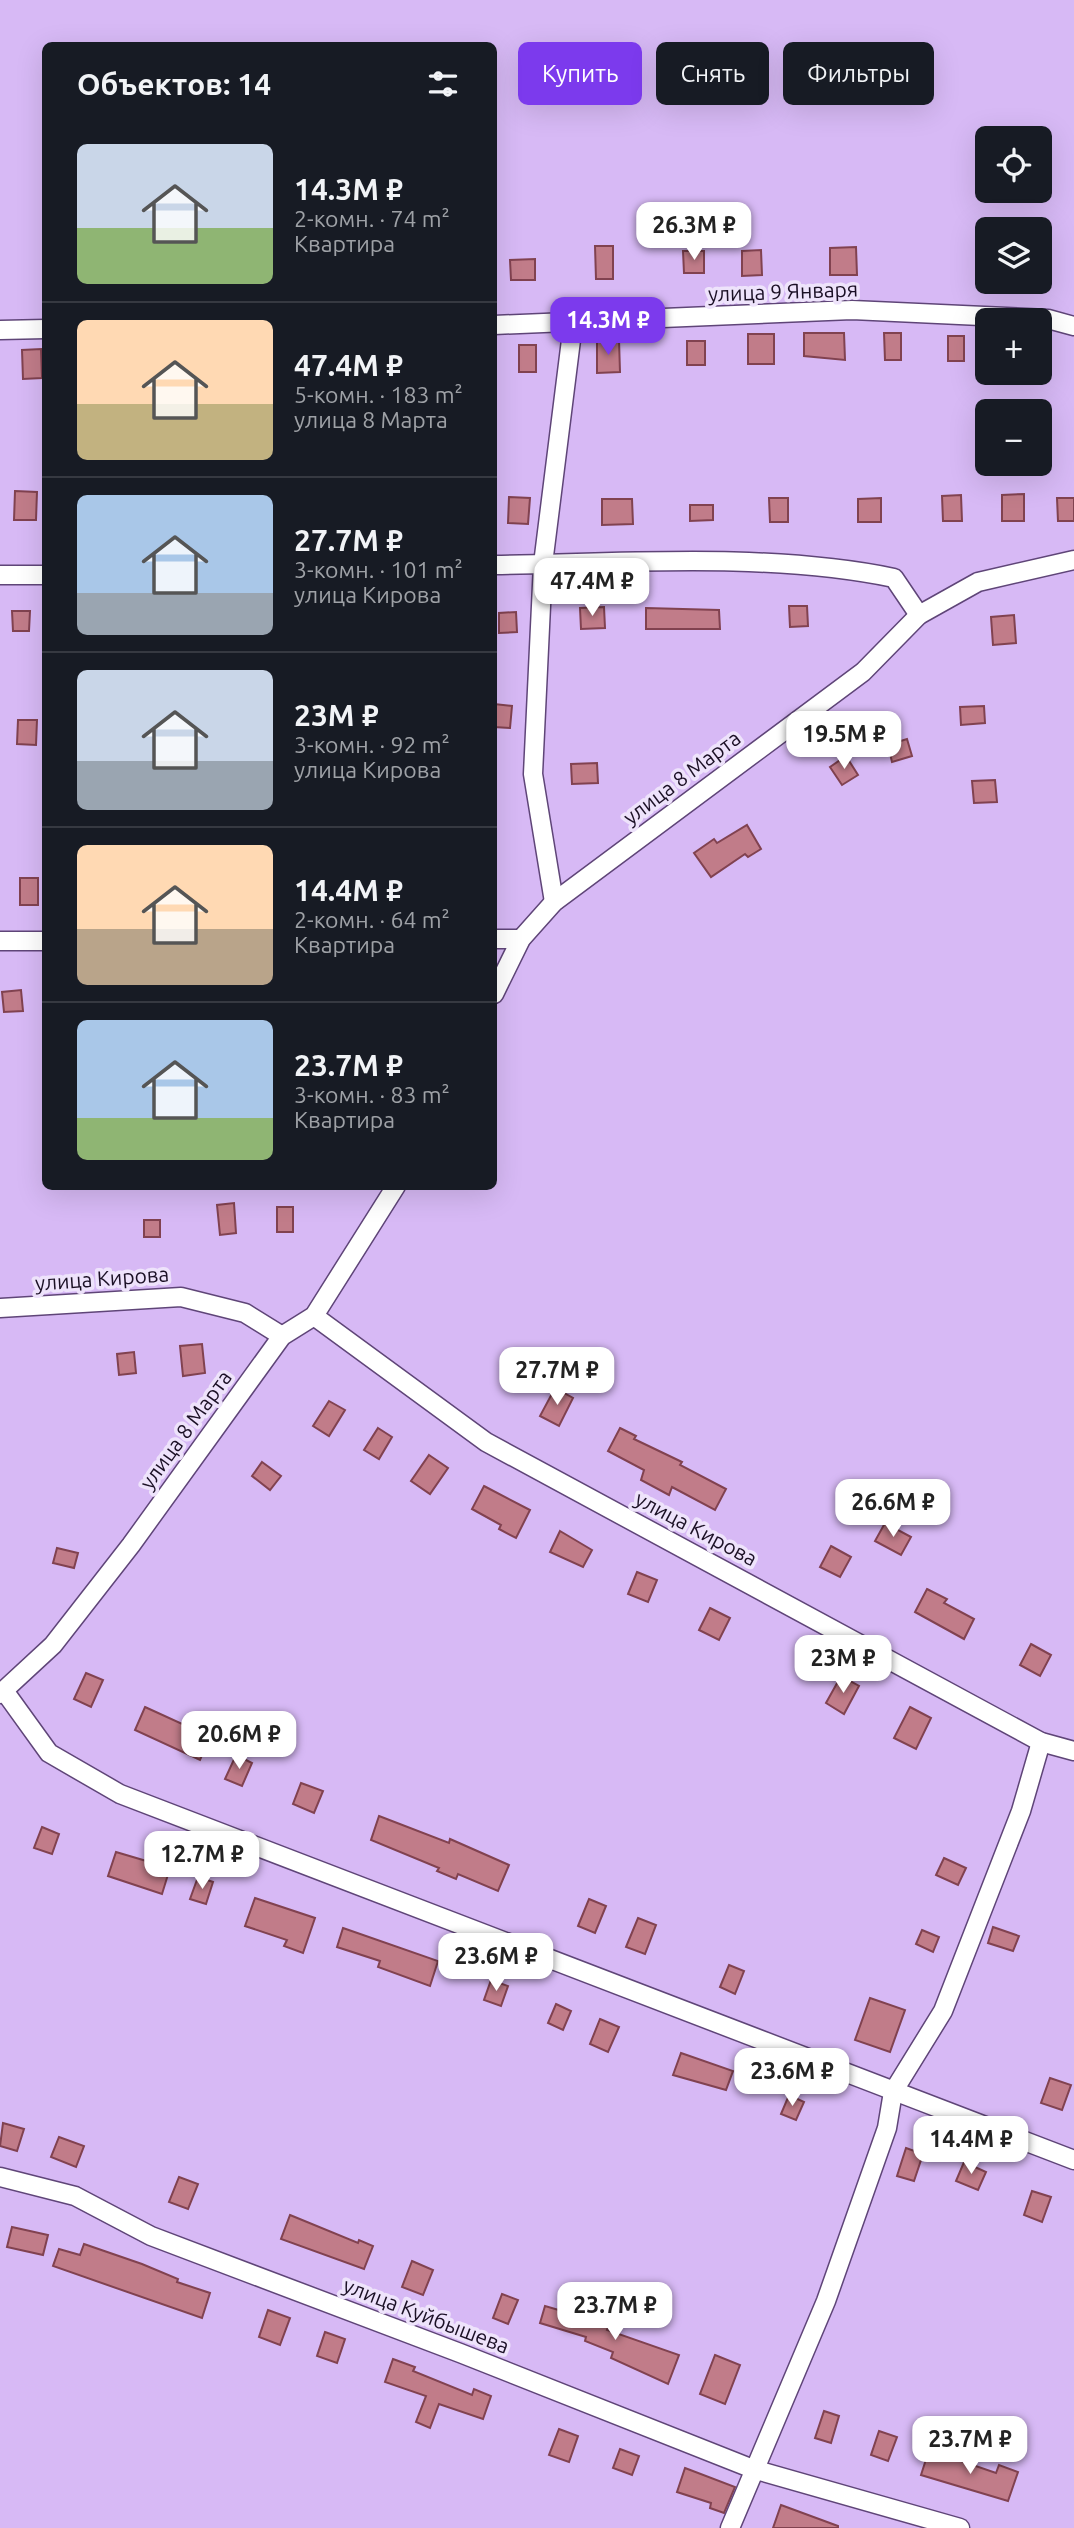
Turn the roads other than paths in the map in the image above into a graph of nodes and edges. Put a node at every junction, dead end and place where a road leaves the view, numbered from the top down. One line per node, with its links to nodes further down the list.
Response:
1 (573, 324): 2 (street, улица 9 Января); 3 (street, улица 9 Января); 7 (street)
2 (497, 325)
3 (1074, 326)
4 (42, 329): 5 (street)
5 (0, 330)
6 (1074, 560): 11 (street, улица 8 Марта)
7 (543, 564): 8 (street); 11 (street); 12 (street)
8 (497, 565)
9 (42, 575): 10 (street)
10 (0, 576)
11 (919, 615): 12 (street, улица 8 Марта)
12 (554, 902): 14 (street, улица 8 Марта)
13 (497, 939): 14 (street)
14 (521, 939): 17 (street, улица 8 Марта)
15 (42, 941): 16 (street)
16 (0, 942)
17 (497, 988)
18 (393, 1190): 20 (street, улица 8 Марта)
19 (0, 1308): 21 (street, улица Кирова)
20 (314, 1316): 21 (street, улица 8 Марта); 23 (street, улица Кирова)
21 (282, 1335): 22 (street, улица 8 Марта)
22 (3, 1693): 25 (street)
23 (1041, 1742): 24 (street, улица Кирова); 25 (street)
24 (1074, 1751)
25 (893, 2092): 26 (street); 28 (street)
26 (1074, 2160)
27 (0, 2177): 28 (street, улица Куйбышева)
28 (753, 2469): 29 (street); 30 (street, улица Куйбышева)
29 (730, 2528)
30 (960, 2528)

